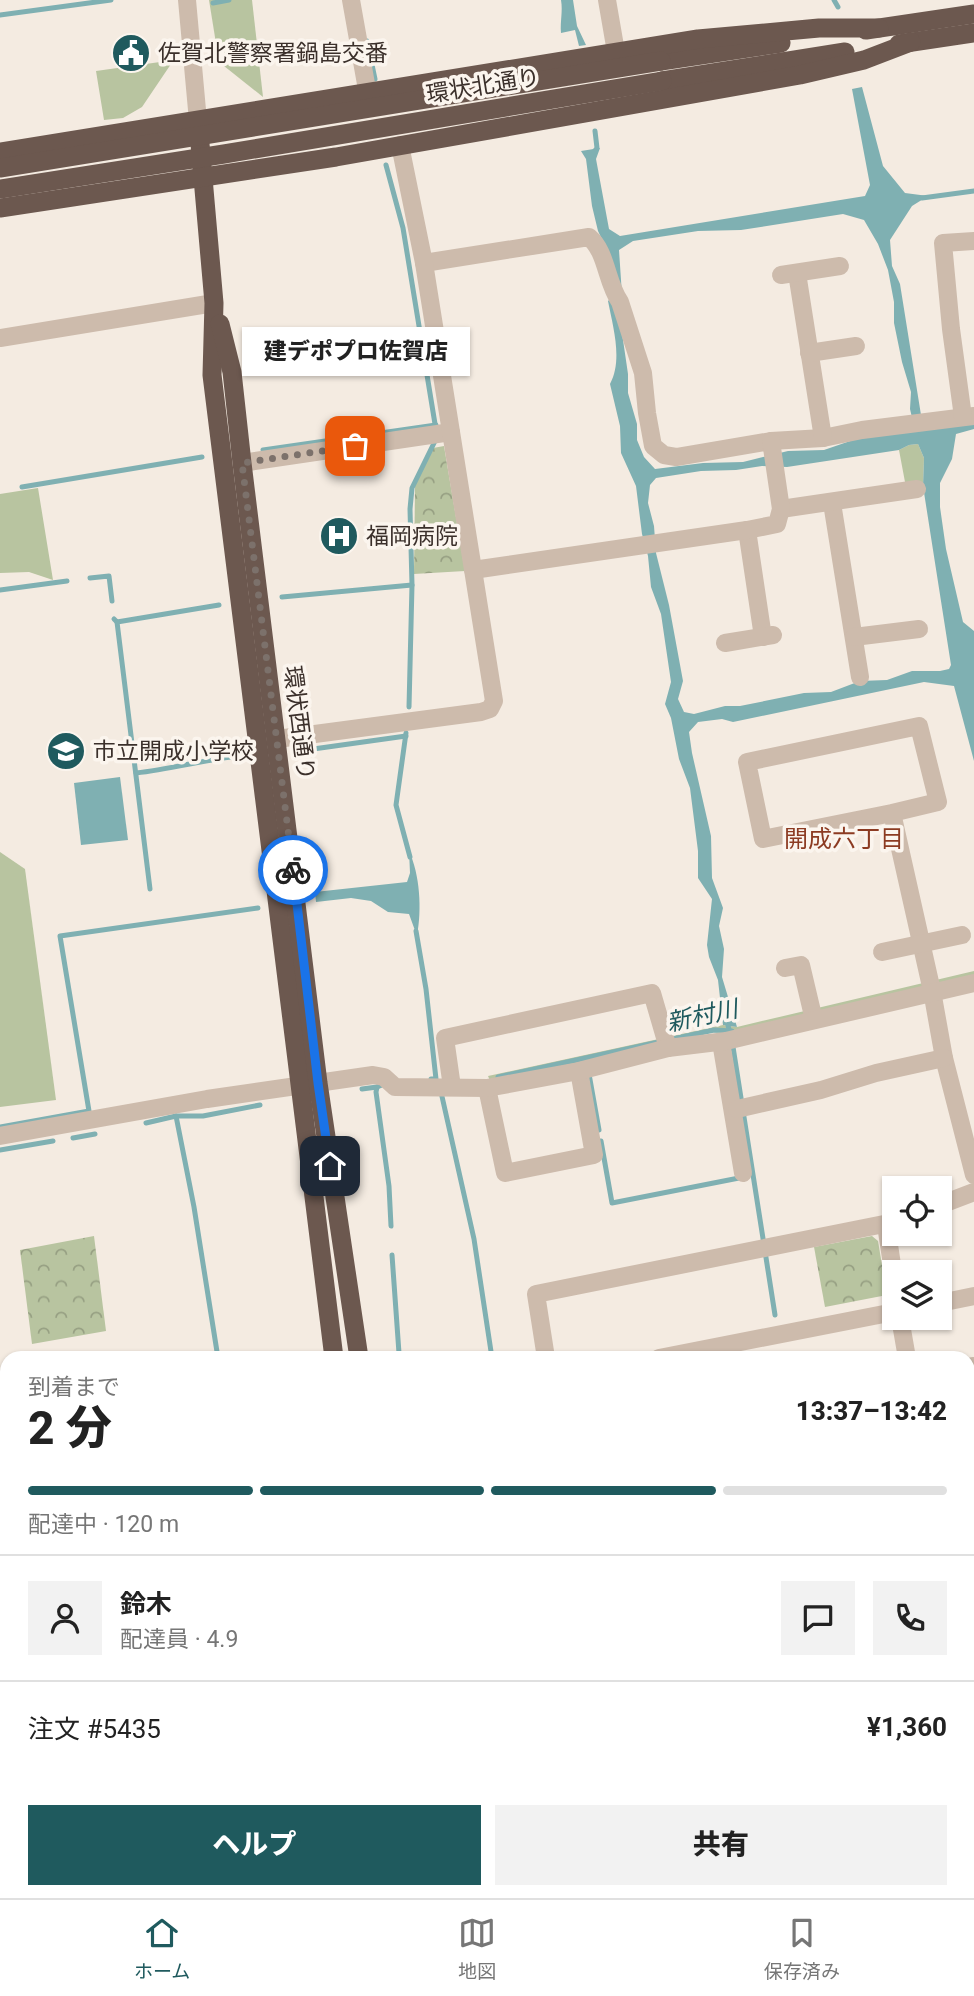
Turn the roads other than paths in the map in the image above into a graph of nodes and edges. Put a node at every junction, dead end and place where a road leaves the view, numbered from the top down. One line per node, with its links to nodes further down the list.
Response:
1 (187, 0): 10 (street)
2 (351, 0): 9 (street)
3 (607, 0): 8 (street)
4 (974, 14): 5 (highway, 環状北通り)
5 (879, 28): 8 (highway); 13 (highway, 環状北通り, bridge)
6 (974, 33): 7 (highway, 環状北通り)
7 (911, 42): 11 (highway); 15 (highway, 環状北通り, bridge)
8 (616, 52): 10 (highway)
9 (366, 84)
10 (198, 121): 12 (highway); 14 (highway, 環状西通り)
11 (400, 145): 14 (highway); 18 (street)
12 (0, 152)
13 (0, 168)
14 (202, 179): 16 (highway); 20 (highway, 環状西通り)
15 (0, 189)
16 (0, 208)
17 (974, 240): 24 (street)
18 (424, 263): 25 (street); 27 (street)
19 (840, 266): 23 (street)
20 (214, 303): 21 (street); 28 (highway, 環状西通り); 51 (highway, 環状西通り)
21 (0, 338)
22 (856, 346): 23 (street)
23 (809, 353): 26 (street)
24 (969, 416): 26 (street)
25 (442, 433): 28 (street); 33 (street)
26 (823, 438): 27 (street)
27 (771, 446): 31 (street)
28 (242, 463): 38 (highway, 環状西通り)
29 (917, 489): 30 (street)
30 (832, 503): 31 (street); 35 (street)
31 (781, 509): 32 (street)
32 (747, 530): 33 (street); 36 (street)
33 (473, 570): 38 (street)
34 (919, 629): 35 (street)
35 (854, 638): 37 (street)
36 (725, 643)
37 (860, 677)
38 (277, 739): 51 (highway, 環状西通り)
39 (892, 813): 39 (street); 41 (street)
40 (962, 935): 41 (street)
41 (922, 944): 42 (street); 45 (street)
42 (882, 952)
43 (785, 968): 46 (street)
44 (974, 983): 45 (street)
45 (931, 984): 46 (street); 49 (street)
46 (812, 1012): 47 (street)
47 (728, 1040): 48 (street); 56 (street)
48 (666, 1041): 50 (street); 52 (street)
49 (944, 1058): 54 (street); 57 (street)
50 (579, 1071): 53 (street); 53 (street)
51 (309, 1084): 52 (street); 55 (street); 65 (highway, 環状西通り); 66 (highway, 環状西通り)
52 (446, 1084): 53 (street)
53 (487, 1088)
54 (743, 1108)
55 (0, 1136)
56 (743, 1173)
57 (974, 1175)
58 (974, 1192): 59 (street)
59 (952, 1200)
60 (882, 1225): 67 (street)
61 (974, 1296): 62 (street)
62 (952, 1301)
63 (882, 1314): 68 (street)
64 (902, 1330): 69 (street)
65 (333, 1351)
66 (358, 1351)
67 (545, 1351)
68 (695, 1351)
69 (906, 1351)

